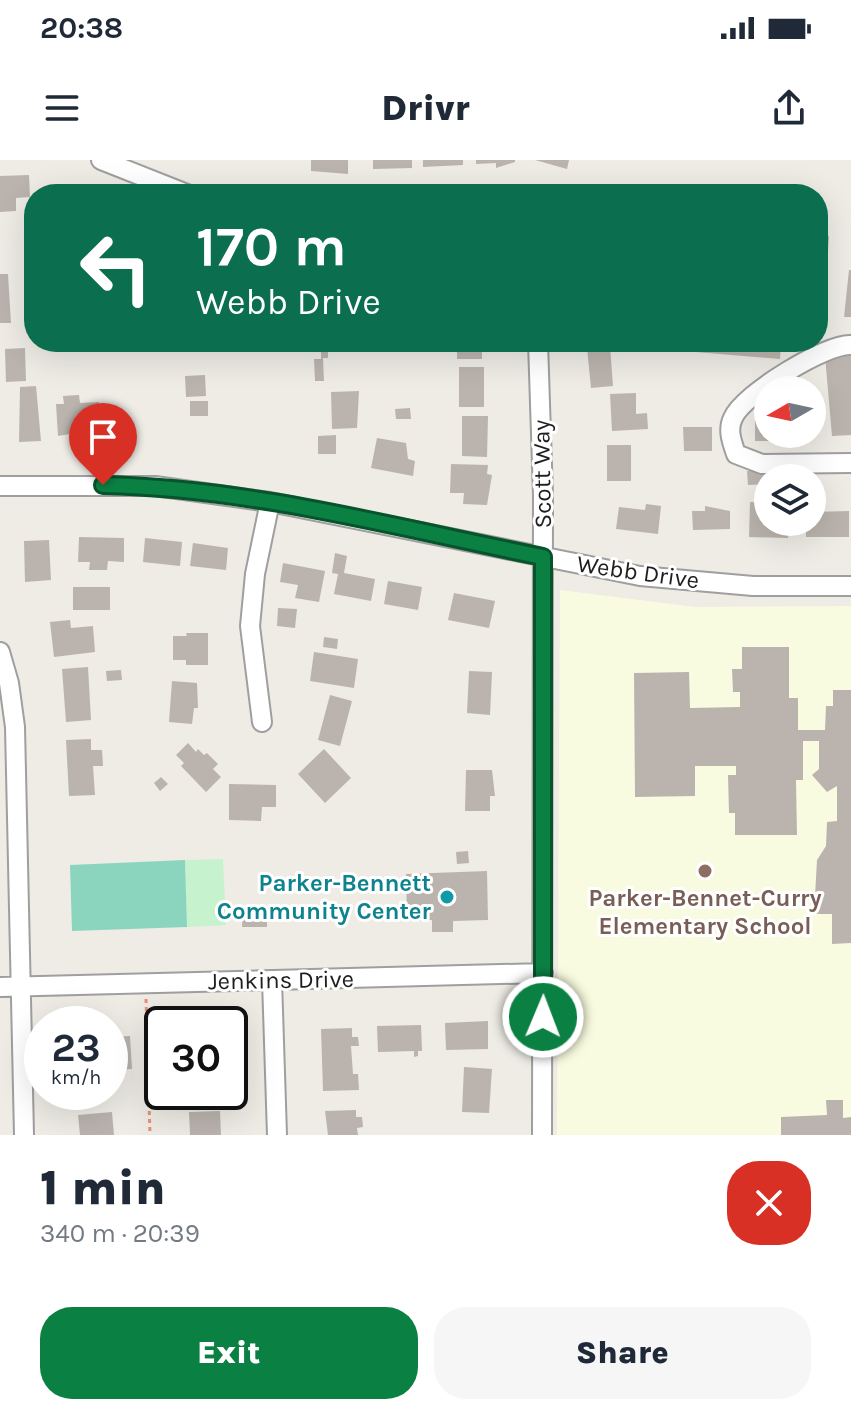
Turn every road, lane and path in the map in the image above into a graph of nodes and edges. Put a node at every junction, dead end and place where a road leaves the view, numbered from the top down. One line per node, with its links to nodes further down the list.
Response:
1 (101, 160): 2 (street)
2 (162, 184)
3 (851, 345): 4 (street)
4 (828, 349)
5 (538, 352): 10 (street, Scott Way)
6 (823, 352): 7 (street)
7 (851, 463)
8 (0, 486): 9 (street, Webb Drive)
9 (270, 502): 10 (street, Webb Drive); 13 (street)
10 (543, 557): 11 (street, Webb Drive); 14 (street, Scott Way)
11 (851, 586)
12 (0, 652): 17 (street)
13 (262, 722)
14 (543, 973): 15 (street, Jenkins Drive); 21 (street, Scott Way)
15 (272, 980): 16 (street, Jenkins Drive); 20 (street)
16 (145, 983): 17 (street, Jenkins Drive); 19 (path)
17 (10, 987): 18 (street)
18 (24, 1135)
19 (150, 1135)
20 (277, 1135)
21 (542, 1135)

